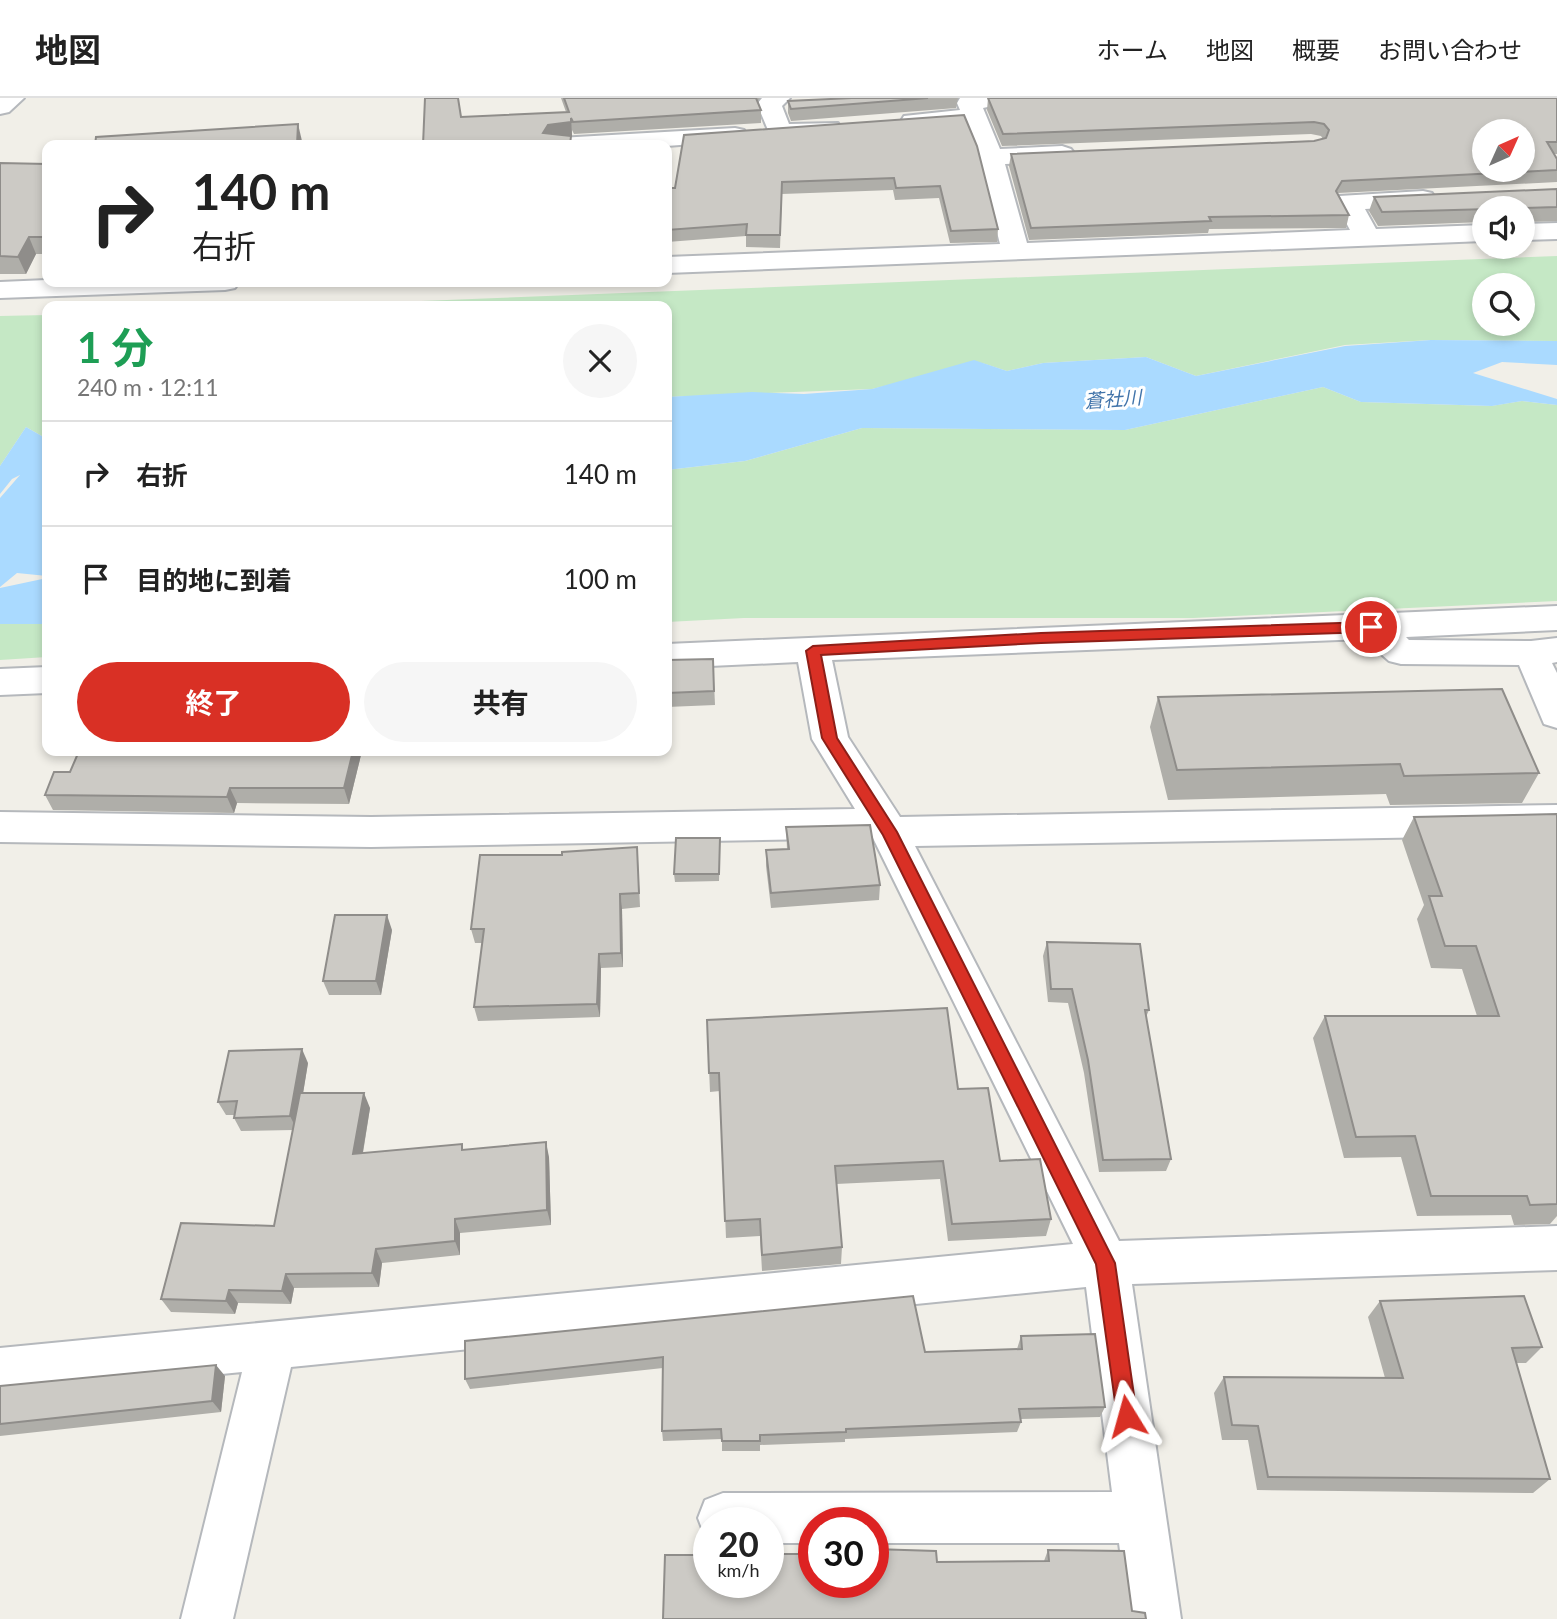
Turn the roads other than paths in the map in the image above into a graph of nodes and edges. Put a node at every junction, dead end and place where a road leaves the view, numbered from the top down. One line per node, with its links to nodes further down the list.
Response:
1 (12, 98): 4 (street)
2 (997, 98): 5 (street)
3 (781, 102): 8 (street)
4 (0, 107)
5 (975, 116): 6 (street); 11 (street)
6 (892, 123)
7 (850, 126): 8 (street)
8 (780, 132): 9 (street)
9 (644, 140)
10 (1088, 153): 11 (street)
11 (991, 157): 17 (street)
12 (1446, 198): 16 (street)
13 (1557, 231): 14 (street)
14 (1535, 232)
15 (1472, 233): 16 (street)
16 (1367, 236): 17 (street)
17 (1016, 252): 18 (street)
18 (672, 265)
19 (84, 287): 20 (street)
20 (0, 290)
21 (1557, 618): 22 (street)
22 (1371, 627): 23 (street); 24 (street)
23 (813, 651): 25 (street); 31 (street)
24 (1544, 651): 28 (street)
25 (672, 656)
26 (42, 680): 27 (street)
27 (0, 682)
28 (1557, 715)
29 (1557, 820): 31 (street)
30 (0, 827): 31 (street)
31 (886, 828): 33 (street)
32 (1557, 1248): 33 (street)
33 (1106, 1263): 34 (street); 36 (street)
34 (272, 1346): 35 (street); 38 (street)
35 (0, 1372)
36 (1141, 1517): 37 (street); 39 (street)
37 (784, 1518)
38 (207, 1619)
39 (1155, 1619)

